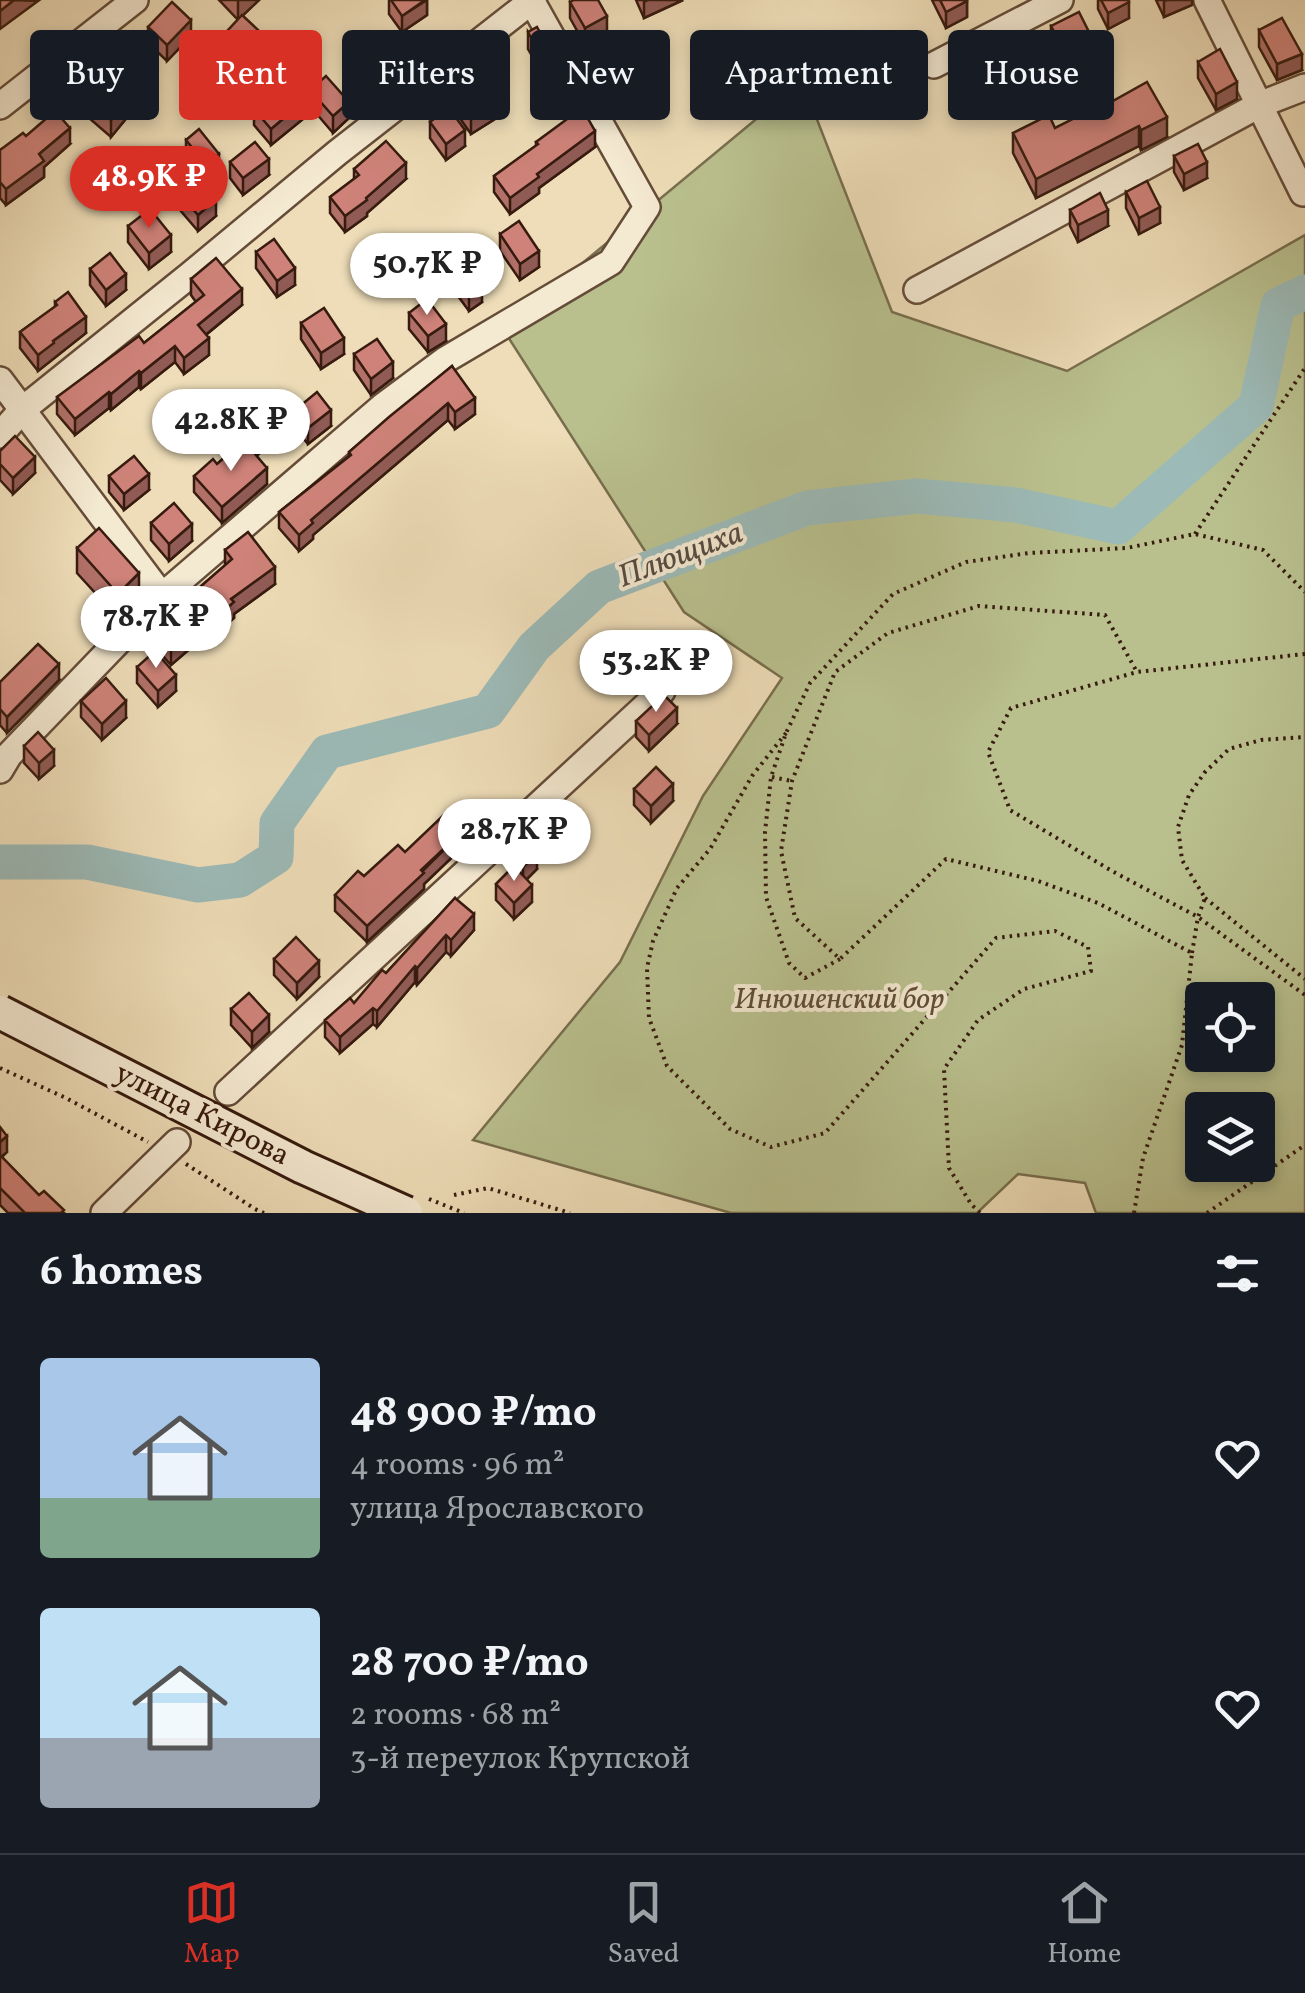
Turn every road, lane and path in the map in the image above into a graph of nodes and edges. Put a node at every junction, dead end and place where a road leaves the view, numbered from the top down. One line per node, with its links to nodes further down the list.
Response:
1 (135, 0): 8 (street)
2 (532, 0): 13 (street); 17 (street)
3 (1060, 0): 5 (street)
4 (1207, 0): 7 (street)
5 (934, 65)
6 (1305, 87): 7 (street)
7 (1259, 105): 9 (street); 10 (street)
8 (0, 106)
9 (1303, 193)
10 (918, 290)
11 (1305, 368): 15 (path)
12 (0, 380): 13 (street)
13 (22, 410): 14 (street); 17 (street)
14 (0, 434)
15 (1195, 534): 16 (path); 21 (path)
16 (1305, 592)
17 (162, 596): 23 (street)
18 (1305, 654): 19 (path)
19 (1137, 672): 25 (path); 27 (path)
20 (662, 691): 34 (street)
21 (786, 732): 24 (path); 42 (path)
22 (1305, 738): 26 (path)
23 (0, 770)
24 (771, 777): 25 (path); 29 (path)
25 (792, 781): 29 (path)
26 (1204, 898): 27 (path); 30 (path)
27 (1198, 917): 28 (path); 31 (path)
28 (1192, 953): 29 (path); 43 (path)
29 (840, 959)
30 (1305, 978)
31 (1305, 995)
32 (0, 1012): 40 (main road, улица Кирова, bridge)
33 (0, 1068): 36 (path)
34 (228, 1092)
35 (1305, 1145): 44 (path)
36 (172, 1147): 38 (street); 39 (path)
37 (454, 1194): 41 (path)
38 (104, 1213)
39 (264, 1213)
40 (406, 1213)
41 (570, 1213)
42 (980, 1213)
43 (1134, 1213)
44 (1207, 1213)

